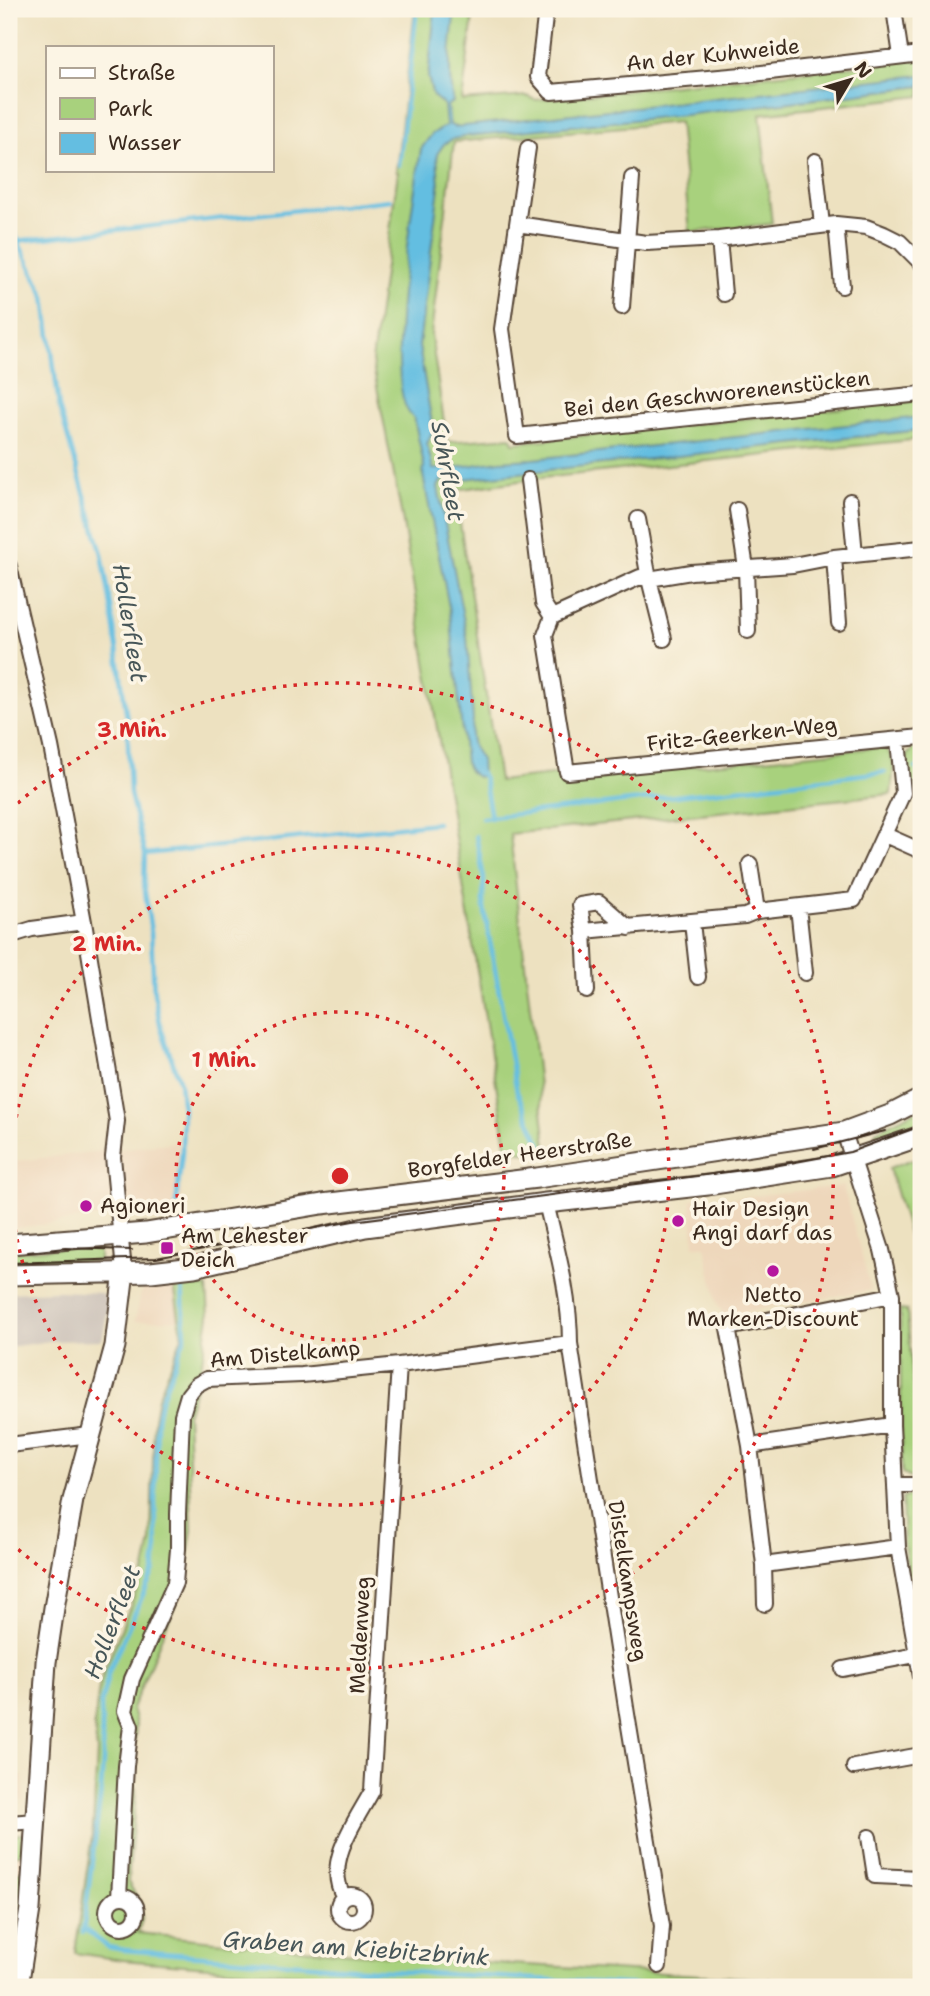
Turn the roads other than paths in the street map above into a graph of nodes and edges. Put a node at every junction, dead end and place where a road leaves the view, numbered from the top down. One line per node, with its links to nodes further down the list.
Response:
1 (546, 9): 4 (street, An der Kuhweide)
2 (894, 9): 4 (street)
3 (921, 54): 4 (street, An der Kuhweide)
4 (901, 56)
5 (528, 148): 8 (street)
6 (815, 161): 9 (street)
7 (632, 178): 10 (street)
8 (517, 224): 10 (street); 16 (street, Bei den Geschworenenstücken)
9 (829, 224): 11 (street); 12 (street); 13 (street)
10 (627, 239): 11 (street); 15 (street)
11 (719, 239): 14 (street)
12 (921, 263)
13 (842, 286)
14 (724, 294)
15 (622, 307)
16 (921, 394)
17 (528, 480): 27 (street)
18 (850, 501): 22 (street)
19 (737, 510): 25 (street)
20 (638, 519): 26 (street)
21 (921, 548): 22 (street)
22 (855, 554): 23 (street)
23 (834, 557): 25 (street); 28 (street)
24 (9, 566): 38 (street)
25 (746, 568): 26 (street); 29 (street)
26 (649, 579): 27 (street); 30 (street)
27 (552, 617): 32 (street, Fritz-Geerken-Weg)
28 (839, 624)
29 (748, 631)
30 (664, 639)
31 (921, 737): 32 (street, Fritz-Geerken-Weg)
32 (898, 740): 33 (street)
33 (885, 835): 34 (street); 36 (street)
34 (921, 851)
35 (750, 864): 37 (street)
36 (798, 907): 37 (street); 43 (street)
37 (757, 911): 39 (street)
38 (84, 922): 42 (street); 51 (street)
39 (692, 922): 40 (street); 44 (street)
40 (629, 928): 41 (street); 41 (street)
41 (584, 931): 45 (street)
42 (9, 936)
43 (804, 973)
44 (698, 977)
45 (587, 991)
46 (921, 1099): 47 (main road, Borgfelder Heerstraße)
47 (844, 1132): 49 (street); 51 (main road, Borgfelder Heerstraße)
48 (921, 1136): 49 (main road)
49 (853, 1161): 50 (main road); 55 (street)
50 (546, 1203): 53 (main road); 56 (street, Distelkampsweg)
51 (119, 1235): 52 (main road, Borgfelder Heerstraße); 53 (street)
52 (9, 1244)
53 (124, 1271): 54 (main road); 59 (main road)
54 (9, 1275)
55 (892, 1295): 58 (street); 61 (street)
56 (570, 1343): 57 (street, Am Distelkamp); 78 (street, Distelkampsweg)
57 (399, 1365): 76 (street, Am Distelkamp); 77 (street, Meldenweg)
58 (892, 1425): 61 (street); 62 (street)
59 (90, 1435): 60 (street); 72 (main road)
60 (9, 1445)
61 (750, 1446): 65 (street)
62 (895, 1485): 63 (street); 64 (street)
63 (921, 1485)
64 (898, 1547): 65 (street); 67 (street)
65 (764, 1565): 66 (street)
66 (765, 1604)
67 (916, 1656): 68 (street); 69 (street)
68 (843, 1669)
69 (921, 1676)
70 (921, 1755): 71 (street)
71 (854, 1767)
72 (36, 1821): 73 (street); 79 (main road)
73 (9, 1823)
74 (869, 1837): 75 (street)
75 (921, 1878)
76 (120, 1897)
77 (344, 1897)
78 (659, 1966)
79 (18, 1987)

